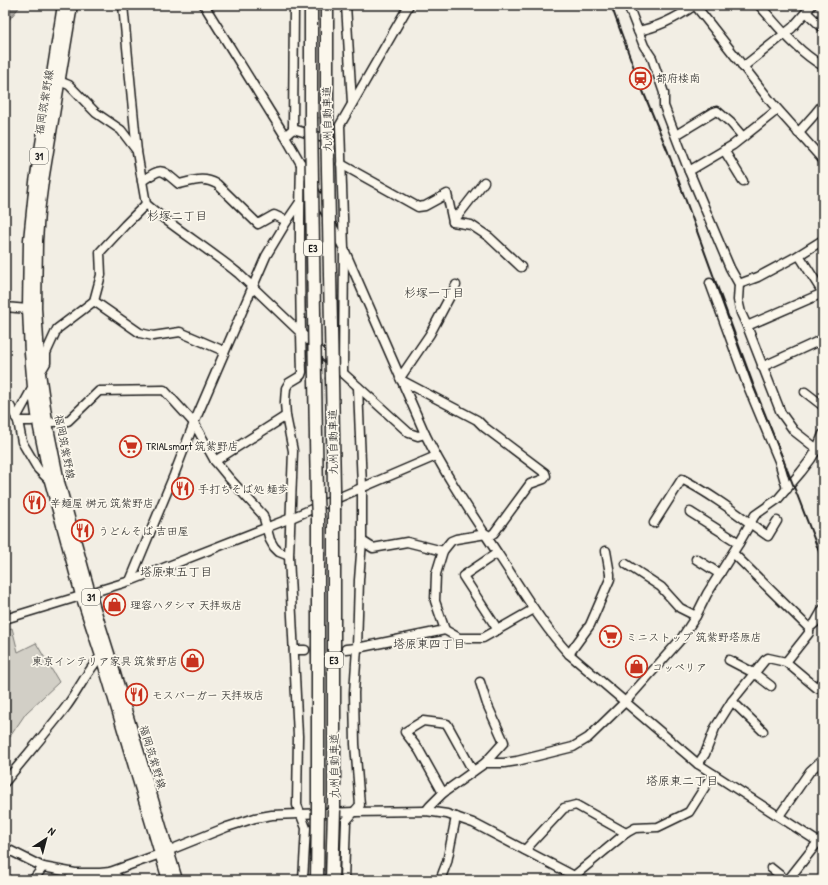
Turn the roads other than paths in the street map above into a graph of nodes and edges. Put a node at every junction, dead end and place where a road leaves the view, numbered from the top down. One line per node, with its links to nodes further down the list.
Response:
1 (63, 5): 54 (main road, 福岡筑紫野線 / 31)
2 (72, 5): 20 (main road, 福岡筑紫野線 / 31)
3 (123, 5): 31 (street)
4 (204, 5): 27 (street)
5 (294, 5): 24 (street)
6 (312, 5): 148 (highway, 九州自動車道 / E3, bridge)
7 (327, 5): 149 (highway, 九州自動車道 / E3, bridge)
8 (346, 5): 21 (street)
9 (409, 5): 21 (street)
10 (628, 5): 16 (street)
11 (695, 5): 16 (street); 19 (street)
12 (812, 5): 14 (street)
13 (761, 6): 17 (street)
14 (806, 12): 15 (street); 17 (street)
15 (823, 28)
16 (638, 32): 26 (street)
17 (785, 34): 18 (street); 19 (street)
18 (823, 66)
19 (743, 67): 23 (street)
20 (59, 81): 31 (street); 54 (main road, 福岡筑紫野線 / 31)
21 (352, 104): 29 (street)
22 (823, 104): 25 (street)
23 (777, 110): 25 (street); 28 (street)
24 (293, 130): 27 (street); 29 (street)
25 (798, 133): 32 (street)
26 (676, 135): 28 (street); 35 (street)
27 (285, 136): 33 (street)
28 (743, 137): 30 (street)
29 (340, 143): 34 (street)
30 (724, 150): 35 (street); 36 (street)
31 (137, 152): 37 (street)
32 (823, 160)
33 (301, 164): 39 (street); 44 (street)
34 (341, 164): 42 (street); 44 (street)
35 (689, 171): 48 (street)
36 (743, 180)
37 (142, 181): 40 (street); 41 (street)
38 (484, 182): 42 (street)
39 (300, 202): 41 (street); 56 (street)
40 (146, 204): 50 (street); 52 (street)
41 (287, 221): 50 (street)
42 (453, 222): 46 (street)
43 (823, 240): 45 (street)
44 (344, 249): 61 (street); 62 (street)
45 (799, 255): 48 (street); 51 (street)
46 (521, 267)
47 (710, 283): 80 (street)
48 (739, 284): 55 (street)
49 (456, 285): 62 (street)
50 (252, 287): 56 (street); 58 (street)
51 (823, 293): 55 (street)
52 (94, 302): 58 (street); 60 (street)
53 (5, 307): 54 (street)
54 (32, 309): 60 (main road, 福岡筑紫野線 / 31); 63 (main road, 福岡筑紫野線 / 31)
55 (747, 326): 59 (street)
56 (301, 333): 61 (street); 68 (street)
57 (823, 338): 59 (street)
58 (224, 351): 72 (street)
59 (762, 366): 75 (street)
60 (40, 373): 99 (main road, 福岡筑紫野線 / 31)
61 (343, 373): 64 (street)
62 (401, 379): 73 (street); 87 (street)
63 (33, 387): 69 (street); 78 (main road, 福岡筑紫野線 / 31)
64 (358, 387): 73 (street); 79 (street)
65 (805, 392): 67 (street)
66 (5, 404): 69 (street)
67 (823, 406)
68 (286, 416): 77 (street); 82 (street)
69 (17, 419): 70 (street); 78 (street)
70 (31, 421)
71 (54, 422): 72 (street)
72 (194, 423): 77 (street); 98 (street)
73 (425, 434): 76 (street)
74 (823, 434): 75 (street)
75 (820, 450): 80 (street)
76 (436, 456): 79 (street); 87 (street)
77 (215, 461): 86 (street)
78 (50, 481): 99 (main road, 福岡筑紫野線 / 31)
79 (362, 487): 82 (street); 88 (street)
80 (787, 489): 85 (street)
81 (690, 512): 89 (street)
82 (290, 518): 86 (street); 94 (street)
83 (777, 521): 85 (street)
84 (654, 523): 85 (street)
85 (750, 523): 89 (street)
86 (267, 527): 94 (street); 98 (street)
87 (486, 536): 90 (street); 92 (street)
88 (362, 540): 90 (street); 107 (street)
89 (739, 543): 93 (street)
90 (442, 551): 105 (street)
91 (606, 551): 111 (street)
92 (498, 553): 100 (street); 106 (street)
93 (733, 553): 97 (street); 104 (street)
94 (289, 556): 109 (street)
95 (696, 559): 97 (street)
96 (626, 564): 102 (street)
97 (720, 574): 102 (street)
98 (130, 581): 99 (street)
99 (86, 594): 103 (street); 112 (main road, 福岡筑紫野線 / 31); 138 (main road, 福岡筑紫野線 / 31)
100 (534, 608): 106 (street); 111 (street)
101 (823, 609): 104 (street)
102 (696, 616): 120 (street)
103 (5, 619)
104 (809, 628): 114 (street)
105 (445, 630): 106 (street); 107 (street)
106 (498, 630)
107 (358, 648): 108 (street); 130 (street)
108 (346, 649)
109 (294, 650): 110 (street); 131 (street)
110 (305, 650)
111 (569, 654): 120 (street)
112 (101, 656): 127 (street); 138 (main road, 福岡筑紫野線 / 31)
113 (729, 660): 115 (street)
114 (786, 662): 115 (street); 116 (street)
115 (754, 673): 118 (street); 119 (street)
116 (823, 681)
117 (480, 682): 123 (street)
118 (771, 686)
119 (732, 701): 121 (street); 124 (street)
120 (625, 702): 123 (street); 124 (street)
121 (763, 731)
122 (822, 760): 132 (street)
123 (485, 763): 125 (street)
124 (698, 764): 126 (street)
125 (473, 771): 128 (street); 128 (street)
126 (713, 774): 132 (street); 134 (street)
127 (5, 782)
128 (443, 793): 129 (street)
129 (426, 811): 130 (street); 133 (street)
130 (354, 812): 131 (street); 150 (street)
131 (300, 814): 138 (street); 147 (street)
132 (779, 816): 135 (street)
133 (456, 817): 137 (street); 151 (street)
134 (626, 834): 137 (street); 142 (street)
135 (820, 843): 152 (street)
136 (5, 848): 139 (street)
137 (525, 850): 142 (street)
138 (164, 852): 141 (street); 145 (main road, 福岡筑紫野線 / 31); 146 (main road, 福岡筑紫野線 / 31)
139 (43, 867): 141 (street); 143 (street)
140 (771, 868): 152 (street)
141 (110, 872): 144 (street)
142 (579, 879)
143 (33, 880)
144 (122, 880)
145 (168, 880)
146 (177, 880)
147 (303, 880)
148 (317, 880)
149 (332, 880)
150 (344, 880)
151 (440, 880)
152 (787, 880)

